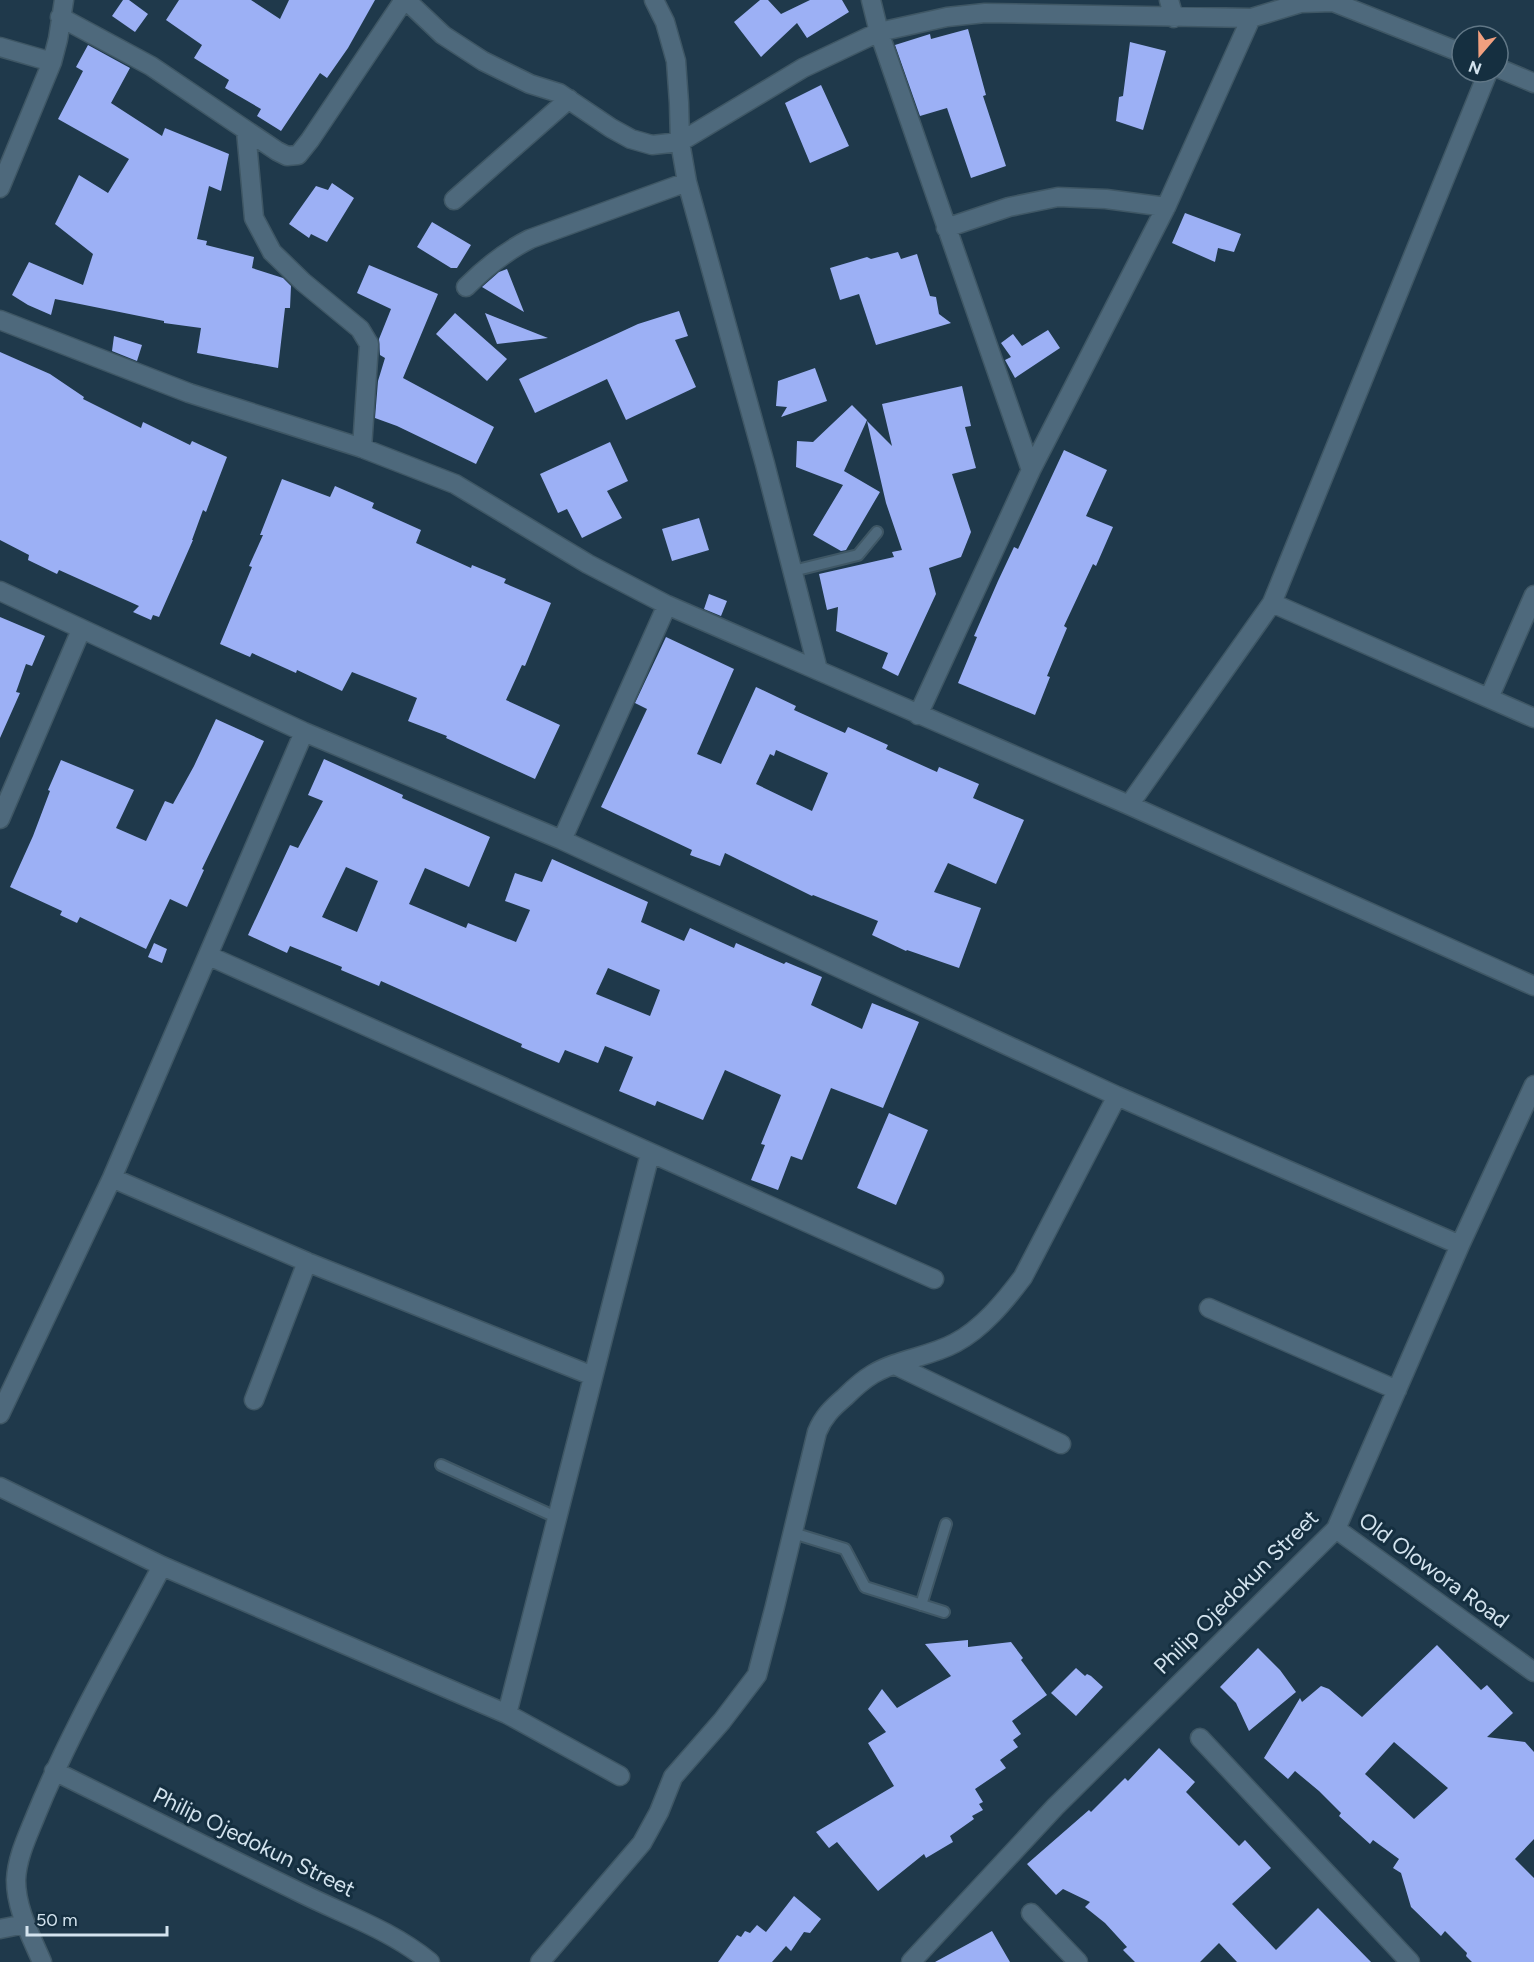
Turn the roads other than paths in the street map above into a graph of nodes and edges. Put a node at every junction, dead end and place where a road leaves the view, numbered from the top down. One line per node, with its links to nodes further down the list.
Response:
1 (405, 0): 16 (street); 17 (street)
2 (654, 0): 18 (street)
3 (872, 0): 9 (street)
4 (1333, 1): 8 (street); 11 (street)
5 (62, 8): 12 (street); 17 (street)
6 (1083, 8): 7 (street); 9 (street)
7 (1172, 9): 8 (street)
8 (1251, 18): 22 (street)
9 (879, 32): 18 (street); 23 (street)
10 (0, 47): 12 (street)
11 (1450, 48)
12 (52, 62): 20 (street)
13 (1510, 73): 14 (street)
14 (1534, 83)
15 (1483, 84): 32 (street)
16 (568, 99): 18 (street); 21 (street)
17 (246, 131): 26 (street)
18 (680, 142): 19 (street)
19 (687, 182): 24 (street); 29 (street)
20 (0, 188)
21 (454, 200)
22 (1166, 207): 23 (street); 27 (street)
23 (946, 228): 27 (street)
24 (466, 288)
25 (0, 321): 26 (street)
26 (362, 448): 33 (street)
27 (1031, 470): 37 (street)
28 (877, 532): 29 (lane)
29 (793, 571): 35 (street)
30 (0, 591): 34 (street)
31 (1534, 595): 36 (street)
32 (1272, 603): 36 (street); 40 (street)
33 (667, 605): 35 (street); 42 (street)
34 (81, 630): 39 (street); 41 (street)
35 (818, 670): 37 (street)
36 (1489, 698): 38 (street)
37 (918, 714): 40 (street)
38 (1534, 718)
39 (304, 732): 42 (street); 43 (street)
40 (1129, 805): 44 (street)
41 (0, 819)
42 (562, 840): 46 (street)
43 (209, 956): 47 (street); 48 (street)
44 (1534, 986)
45 (1534, 1085): 49 (street, Philip Ojedokun Street)
46 (1117, 1096): 49 (street); 53 (street)
47 (650, 1154): 51 (street); 54 (street)
48 (112, 1178): 50 (street); 57 (street)
49 (1460, 1245): 55 (street, Philip Ojedokun Street)
50 (307, 1262): 54 (street); 56 (street)
51 (934, 1279)
52 (1209, 1308): 55 (street)
53 (895, 1365): 58 (street); 64 (street)
54 (593, 1376): 61 (street)
55 (1397, 1390): 63 (street, Philip Ojedokun Street)
56 (254, 1400)
57 (0, 1414)
58 (1061, 1444)
59 (441, 1465): 61 (lane)
60 (0, 1487): 65 (street)
61 (558, 1518): 69 (street)
62 (946, 1524): 66 (lane)
63 (1336, 1529): 68 (street, Old Olowora Road); 79 (street, Philip Ojedokun Street)
64 (793, 1533): 66 (lane); 78 (street)
65 (162, 1566): 69 (street); 71 (street)
66 (921, 1605): 67 (lane)
67 (944, 1612)
68 (1534, 1672)
69 (507, 1714): 72 (street)
70 (1200, 1738): 81 (street)
71 (54, 1771): 74 (street); 77 (street, Philip Ojedokun Street)
72 (620, 1776)
73 (1031, 1913): 80 (street)
74 (25, 1924): 75 (street); 76 (street)
75 (0, 1929)
76 (42, 1962)
77 (430, 1962)
78 (540, 1962)
79 (911, 1962)
80 (1078, 1962)
81 (1410, 1962)

